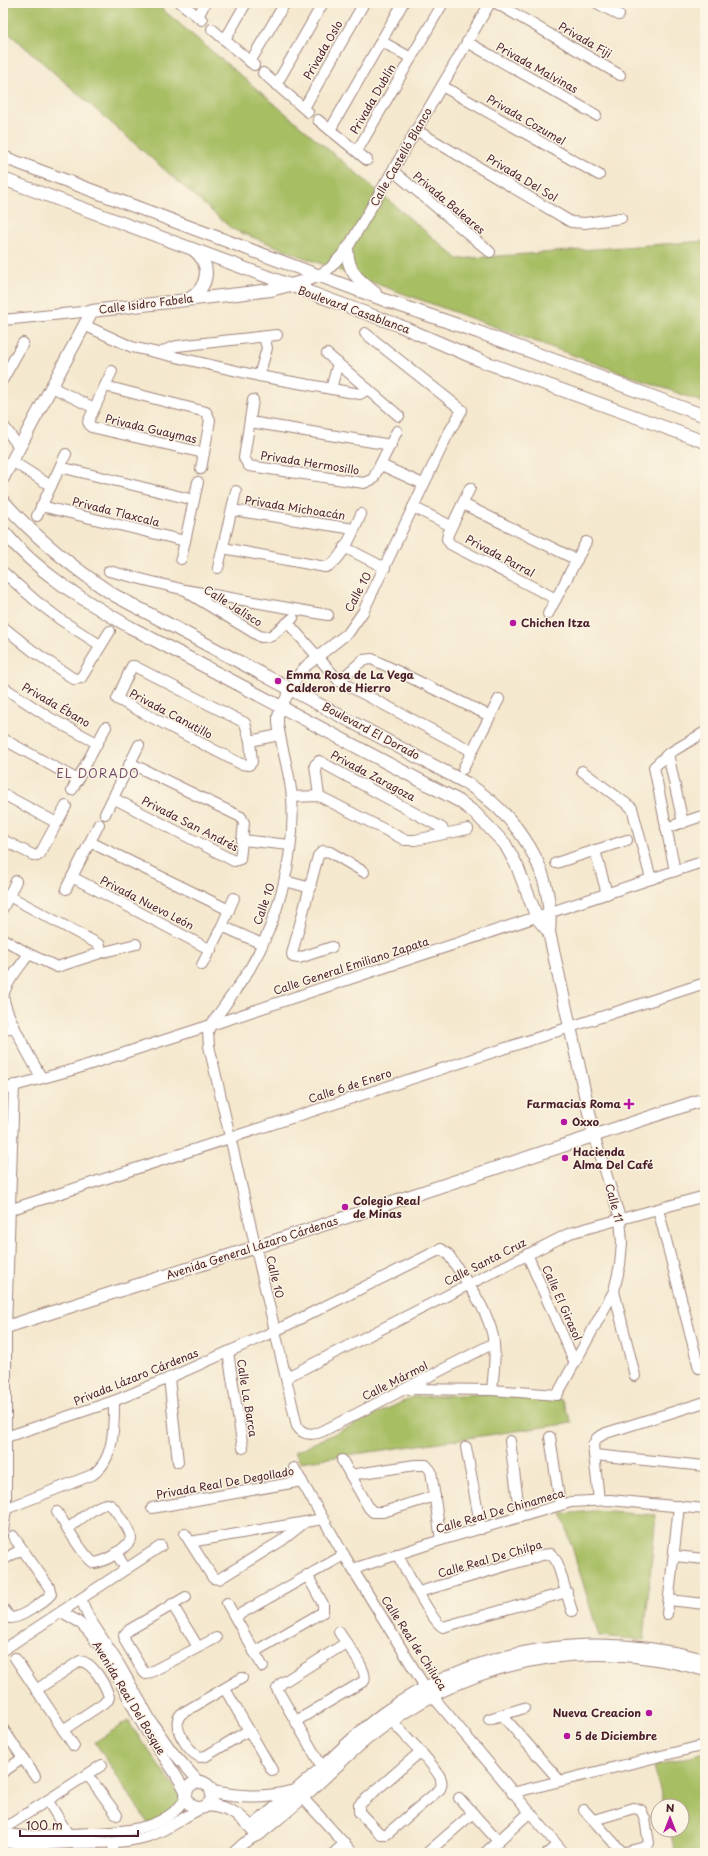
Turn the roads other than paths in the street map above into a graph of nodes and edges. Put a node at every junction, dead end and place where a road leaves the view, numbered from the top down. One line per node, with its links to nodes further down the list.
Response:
1 (181, 3): 2 (street)
2 (206, 3)
3 (246, 3): 14 (street)
4 (285, 3): 14 (street)
5 (324, 3): 20 (street, Privada Oslo)
6 (364, 3): 20 (street, Privada Oslo)
7 (403, 3): 15 (street, Privada Dublín)
8 (442, 3): 17 (street, Privada Dublín)
9 (490, 3): 16 (street, Calle Castelló Blanco)
10 (496, 3): 19 (street, Privada Fiji)
11 (597, 3): 12 (street)
12 (619, 15)
13 (212, 29): 14 (street)
14 (225, 40)
15 (381, 41): 17 (street, Privada Dublín); 24 (street, Privada Dublín)
16 (467, 42): 21 (street, Calle Castelló Blanco); 22 (street, Privada Malvinas)
17 (411, 58): 26 (street, Privada Dublín)
18 (263, 73): 20 (street, Privada Oslo)
19 (620, 75)
20 (276, 85)
21 (442, 86): 25 (street, Calle Castelló Blanco); 30 (street, Privada Cozumel)
22 (596, 115)
23 (318, 120): 24 (street, Privada Dublín)
24 (330, 130): 26 (street, Privada Dublín)
25 (416, 130): 29 (street, Calle Castelló Blanco); 32 (street, Privada Del Sol)
26 (357, 151): 28 (street, Privada Dublín)
27 (3, 157): 36 (main road, Boulevard Casablanca)
28 (367, 160)
29 (393, 171): 34 (street, Calle Castelló Blanco); 35 (street, Privada Baleares)
30 (599, 176)
31 (3, 179): 33 (main road, Boulevard Casablanca)
32 (621, 218)
33 (193, 249): 37 (main road, Boulevard Casablanca); 38 (main road)
34 (346, 249): 36 (street, Calle Castelló Blanco); 39 (main road)
35 (490, 252)
36 (319, 275): 37 (main road, Calle Castelló Blanco); 39 (main road, Boulevard Casablanca)
37 (289, 286): 38 (main road, Calle Isidro Fabela); 65 (main road, Boulevard Casablanca)
38 (189, 299): 40 (main road, Calle Isidro Fabela)
39 (384, 300): 61 (main road, Boulevard Casablanca)
40 (92, 311): 41 (street, Calle Isidro Fabela); 42 (main road)
41 (3, 320)
42 (84, 326): 47 (street); 55 (main road)
43 (365, 333): 76 (street, Calle 10)
44 (276, 335): 45 (street)
45 (264, 337): 47 (street); 52 (street)
46 (23, 343): 49 (street)
47 (162, 352): 52 (street)
48 (327, 354): 50 (street)
49 (8, 363): 53 (street)
50 (338, 363): 56 (street); 57 (street)
51 (112, 371): 54 (street, Privada Guaymas)
52 (259, 376): 56 (street)
53 (3, 379)
54 (105, 386): 59 (street, Privada Guaymas); 68 (street, Privada Guaymas)
55 (52, 387): 59 (street, Privada Guaymas); 67 (main road)
56 (330, 389): 57 (street)
57 (368, 389): 60 (street)
58 (253, 400): 62 (street, Privada Hermosillo)
59 (94, 408): 68 (street, Privada Guaymas)
60 (399, 416)
61 (705, 416)
62 (250, 422): 66 (street); 71 (street, Privada Hermosillo)
63 (3, 425): 67 (street)
64 (397, 431): 66 (street, Privada Hermosillo)
65 (705, 442)
66 (390, 445): 71 (street, Privada Hermosillo)
67 (20, 447): 70 (main road)
68 (204, 453): 73 (street, Privada Guaymas)
69 (66, 454): 72 (street)
70 (12, 461): 74 (main road); 77 (street)
71 (381, 464): 76 (street)
72 (60, 467): 77 (street); 80 (street)
73 (201, 469)
74 (3, 478)
75 (198, 482): 80 (street)
76 (423, 484): 84 (street, Calle 10)
77 (51, 486): 83 (street)
78 (470, 488): 82 (street, Privada Parral)
79 (236, 491): 85 (street, Privada Michoacán)
80 (194, 500): 91 (street)
81 (3, 501): 113 (main road, Boulevard El Dorado)
82 (462, 504): 88 (street, Privada Parral); 96 (street)
83 (41, 506): 87 (street); 91 (street, Privada Tlaxcala)
84 (413, 507): 88 (street); 98 (street, Calle 10)
85 (232, 510): 89 (street, Privada Michoacán); 94 (street, Privada Michoacán)
86 (361, 514): 89 (street, Privada Michoacán)
87 (37, 516)
88 (452, 526): 102 (street, Privada Parral)
89 (354, 529): 93 (street, Privada Michoacán)
90 (3, 531): 115 (main road, Boulevard El Dorado)
91 (185, 542): 95 (street)
92 (586, 542): 96 (street)
93 (344, 547): 94 (street, Privada Michoacán); 98 (street)
94 (223, 548): 97 (street, Privada Michoacán)
95 (181, 559)
96 (577, 560): 102 (street)
97 (218, 568)
98 (385, 568): 110 (street, Calle 10)
99 (109, 570): 101 (street, Calle Jalisco)
100 (3, 572): 109 (street)
101 (185, 590): 103 (street, Calle Jalisco); 106 (street, Calle Jalisco)
102 (556, 600): 104 (street)
103 (301, 611): 105 (street, Calle Jalisco); 106 (street, Calle Jalisco)
104 (548, 614)
105 (328, 615)
106 (288, 623): 110 (street)
107 (3, 627): 109 (street)
108 (110, 631): 109 (street)
109 (100, 645)
110 (317, 656): 111 (street); 113 (street, Calle 10)
111 (339, 681): 116 (street); 124 (street)
112 (3, 687): 122 (street, Privada Ébano)
113 (290, 688): 115 (street, Calle 10); 165 (main road, Boulevard El Dorado)
114 (499, 699): 116 (street)
115 (281, 707): 119 (street, Calle 10); 166 (main road, Boulevard El Dorado)
116 (490, 716): 124 (street)
117 (106, 727): 122 (street, Privada Ébano)
118 (705, 733): 125 (street)
119 (279, 735): 121 (street); 133 (street, Calle 10)
120 (3, 739): 129 (street)
121 (250, 741): 121 (street, Privada Canutillo)
122 (97, 743): 129 (street, Privada Ébano)
123 (139, 745): 126 (street)
124 (472, 751): 127 (street)
125 (668, 754): 138 (street); 141 (street)
126 (130, 763): 134 (street); 145 (street, Privada San Andrés)
127 (463, 769)
128 (582, 771): 155 (street)
129 (78, 780): 130 (street, Privada Ébano)
130 (72, 790)
131 (3, 794): 139 (street)
132 (319, 796): 133 (street); 143 (street); 143 (street, Privada Zaragoza)
133 (292, 797): 148 (street, Calle 10)
134 (113, 798): 136 (street); 145 (street, Privada San Andrés)
135 (66, 806): 139 (street)
136 (105, 814)
137 (705, 815): 138 (street)
138 (683, 822): 141 (street)
139 (57, 823): 144 (street)
140 (99, 824): 147 (street)
141 (666, 828): 152 (street)
142 (468, 829): 143 (street)
143 (445, 833)
144 (3, 840)
145 (242, 840): 148 (street, Privada San Andrés)
146 (627, 840): 149 (street)
147 (90, 842): 154 (street); 164 (street)
148 (290, 845): 157 (street, Calle 10)
149 (595, 850): 151 (street); 160 (street)
150 (705, 861): 152 (street, Calle General Emiliano Zapata)
151 (556, 863)
152 (675, 871): 155 (street, Calle General Emiliano Zapata)
153 (364, 872): 158 (street)
154 (72, 877): 159 (street); 173 (street, Privada Nuevo León)
155 (652, 879): 160 (street, Calle General Emiliano Zapata)
156 (16, 880): 161 (street)
157 (285, 881): 158 (street); 171 (street, Calle 10)
158 (311, 888): 172 (street)
159 (66, 889)
160 (607, 894): 165 (street, Calle General Emiliano Zapata)
161 (9, 896): 163 (street); 174 (street)
162 (234, 898): 164 (street)
163 (3, 908)
164 (229, 910): 167 (street)
165 (550, 913): 166 (street, Calle General Emiliano Zapata); 168 (main road, Calle 11)
166 (536, 918): 168 (main road); 179 (street, Calle General Emiliano Zapata)
167 (222, 926): 171 (street); 173 (street)
168 (549, 932): 181 (main road, Calle 11)
169 (3, 939): 175 (street)
170 (136, 944): 174 (street)
171 (262, 944): 179 (street, Calle 10)
172 (332, 947)
173 (211, 950): 176 (street)
174 (100, 953): 175 (street)
175 (29, 954): 178 (street)
176 (202, 965)
177 (705, 983): 181 (street, Calle 6 de Enero)
178 (3, 993): 180 (street)
179 (211, 1025): 183 (street, Calle General Emiliano Zapata); 188 (street, Calle 10)
180 (14, 1026): 182 (street); 183 (street)
181 (570, 1026): 187 (main road, Calle 11); 188 (street, Calle 6 de Enero)
182 (3, 1031)
183 (41, 1077): 184 (street, Calle General Emiliano Zapata)
184 (14, 1085): 185 (street, Calle General Emiliano Zapata); 191 (street)
185 (3, 1089)
186 (705, 1099): 187 (main road, Avenida General Lázaro Cárdenas)
187 (594, 1135): 192 (street, Calle 11); 193 (main road, Avenida General Lázaro Cárdenas)
188 (230, 1139): 191 (street, Calle 6 de Enero); 193 (street, Calle 10)
189 (705, 1196): 190 (street, Calle Santa Cruz)
190 (658, 1209): 192 (street, Calle Santa Cruz); 202 (street)
191 (6, 1211): 197 (street)
192 (620, 1218): 194 (street, Calle Santa Cruz); 196 (street, Calle 11)
193 (256, 1247): 197 (main road, Avenida General Lázaro Cárdenas); 198 (street, Calle 10)
194 (527, 1254): 195 (street, Calle Santa Cruz); 201 (street, Calle El Girasol)
195 (468, 1285): 198 (street, Privada Lázaro Cárdenas); 199 (street); 204 (street, Calle Santa Cruz)
196 (614, 1291): 201 (street, Calle 11); 203 (street)
197 (4, 1327): 212 (street)
198 (275, 1331): 200 (street, Privada Lázaro Cárdenas); 204 (street, Calle 10)
199 (494, 1343): 206 (street, Calle Mármol); 207 (street)
200 (228, 1352): 205 (street, Privada Lázaro Cárdenas); 215 (street, Calle La Barca)
201 (574, 1361): 207 (street, Calle 11)
202 (698, 1368)
203 (635, 1376)
204 (287, 1377): 210 (street, Calle 10)
205 (169, 1378): 208 (street, Privada Lázaro Cárdenas); 218 (street)
206 (406, 1389): 207 (street); 210 (street, Calle Mármol)
207 (492, 1390)
208 (114, 1401): 212 (street, Privada Lázaro Cárdenas); 228 (street)
209 (705, 1402): 216 (street)
210 (306, 1434)
211 (550, 1437): 225 (street)
212 (4, 1438): 228 (street)
213 (510, 1441): 231 (street)
214 (466, 1447): 235 (street)
215 (243, 1448)
216 (594, 1455): 219 (street); 224 (street)
217 (342, 1460): 221 (street)
218 (178, 1462)
219 (705, 1466)
220 (294, 1468): 222 (street, Calle Real de Chiluca)
221 (350, 1475): 223 (street); 223 (street)
222 (302, 1481): 227 (street, Privada Real De Degollado); 232 (street, Calle Real de Chiluca)
223 (435, 1496): 238 (street)
224 (599, 1500): 225 (street, Calle Real De Chinameca); 226 (street, Calle Real De Chinameca)
225 (560, 1504): 231 (street, Calle Real De Chinameca)
226 (678, 1506): 229 (street, Calle Real De Chinameca); 244 (street)
227 (152, 1508)
228 (4, 1509): 236 (street)
229 (705, 1509)
230 (57, 1512): 234 (street)
231 (520, 1517): 235 (street, Calle Real De Chinameca)
232 (323, 1519): 233 (street); 243 (street, Calle Real de Chiluca)
233 (304, 1523): 233 (street)
234 (68, 1529): 241 (street); 241 (street)
235 (481, 1529): 238 (street, Calle Real De Chinameca)
236 (3, 1531)
237 (13, 1536): 240 (street)
238 (441, 1540): 242 (street, Calle Real De Chinameca)
239 (161, 1546): 247 (street)
240 (22, 1549): 245 (street); 259 (street)
241 (116, 1553): 247 (street)
242 (397, 1554): 248 (street, Calle Real De Chinameca); 250 (street)
243 (344, 1555): 248 (street, Calle Real de Chiluca); 249 (street)
244 (674, 1556): 246 (street); 254 (street)
245 (3, 1560)
246 (705, 1560)
247 (126, 1569): 253 (street)
248 (353, 1569): 281 (street, Calle Real de Chiluca)
249 (307, 1575): 263 (street); 270 (street)
250 (419, 1592): 251 (street); 251 (street, Calle Real De Chilpa)
251 (567, 1592): 260 (street, Calle Real De Chilpa)
252 (186, 1597): 256 (street)
253 (81, 1599): 261 (street); 274 (street, Avenida Real Del Bosque)
254 (669, 1600): 257 (street); 262 (street)
255 (227, 1603): 263 (street)
256 (172, 1604): 268 (street); 271 (street)
257 (705, 1604)
258 (3, 1608): 259 (street)
259 (33, 1608): 264 (street)
260 (572, 1610)
261 (61, 1612): 264 (street); 274 (street, Avenida Real Del Bosque)
262 (667, 1614)
263 (235, 1617): 270 (street)
264 (43, 1624): 269 (street)
265 (339, 1632): 267 (street)
266 (216, 1638): 268 (street)
267 (346, 1643): 286 (street); 286 (street)
268 (198, 1646): 271 (street)
269 (3, 1650)
270 (254, 1652): 275 (street)
271 (133, 1656): 274 (street)
272 (15, 1658): 280 (street)
273 (705, 1660): 281 (main road)
274 (116, 1666): 277 (street); 293 (street, Avenida Real Del Bosque)
275 (263, 1667)
276 (705, 1670): 281 (main road)
277 (99, 1678): 280 (street); 288 (street)
278 (242, 1678): 279 (street)
279 (225, 1689): 289 (street); 290 (street)
280 (36, 1690): 288 (street)
281 (429, 1692): 284 (main road); 305 (street, Calle Real de Chiluca)
282 (524, 1708): 283 (street)
283 (502, 1715): 285 (street); 302 (street)
284 (389, 1717): 294 (street); 298 (main road)
285 (489, 1719)
286 (296, 1721): 298 (street)
287 (3, 1729): 295 (street)
288 (63, 1730): 292 (street)
289 (249, 1730): 290 (street); 297 (street)
290 (184, 1741): 293 (street)
291 (705, 1745): 302 (street)
292 (74, 1746)
293 (167, 1752): 303 (street, Avenida Real Del Bosque); 307 (street, Avenida Real Del Bosque)
294 (420, 1752): 294 (street)
295 (23, 1758): 299 (street); 301 (street)
296 (102, 1765): 300 (street)
297 (272, 1770)
298 (325, 1771): 306 (main road)
299 (3, 1772)
300 (88, 1775): 309 (street); 314 (street)
301 (35, 1776)
302 (560, 1781): 305 (street)
303 (199, 1782): 304 (main road); 307 (main road)
304 (212, 1792): 306 (main road); 310 (main road)
305 (512, 1793): 313 (street, Calle Real de Chiluca)
306 (298, 1794): 318 (main road); 323 (street)
307 (186, 1796): 310 (main road); 320 (street)
308 (459, 1798): 312 (street)
309 (48, 1801): 316 (street); 319 (street)
310 (204, 1807): 318 (main road); 320 (street)
311 (584, 1810): 315 (street)
312 (473, 1813): 321 (street); 329 (street)
313 (529, 1813): 321 (street); 325 (street, Calle Real de Chiluca)
314 (117, 1815)
315 (594, 1820): 333 (street); 333 (street)
316 (11, 1824)
317 (3, 1832): 324 (street)
318 (255, 1832): 326 (street)
319 (68, 1834): 320 (street); 324 (street)
320 (130, 1836): 324 (street)
321 (498, 1841): 330 (street)
322 (3, 1842): 324 (street)
323 (345, 1843): 327 (street); 328 (street)
324 (38, 1844)
325 (557, 1845): 331 (street); 332 (street, Calle Real de Chiluca)
326 (233, 1853)
327 (334, 1853)
328 (354, 1853)
329 (427, 1853)
330 (485, 1853)
331 (548, 1853)
332 (564, 1853)
333 (623, 1853)

